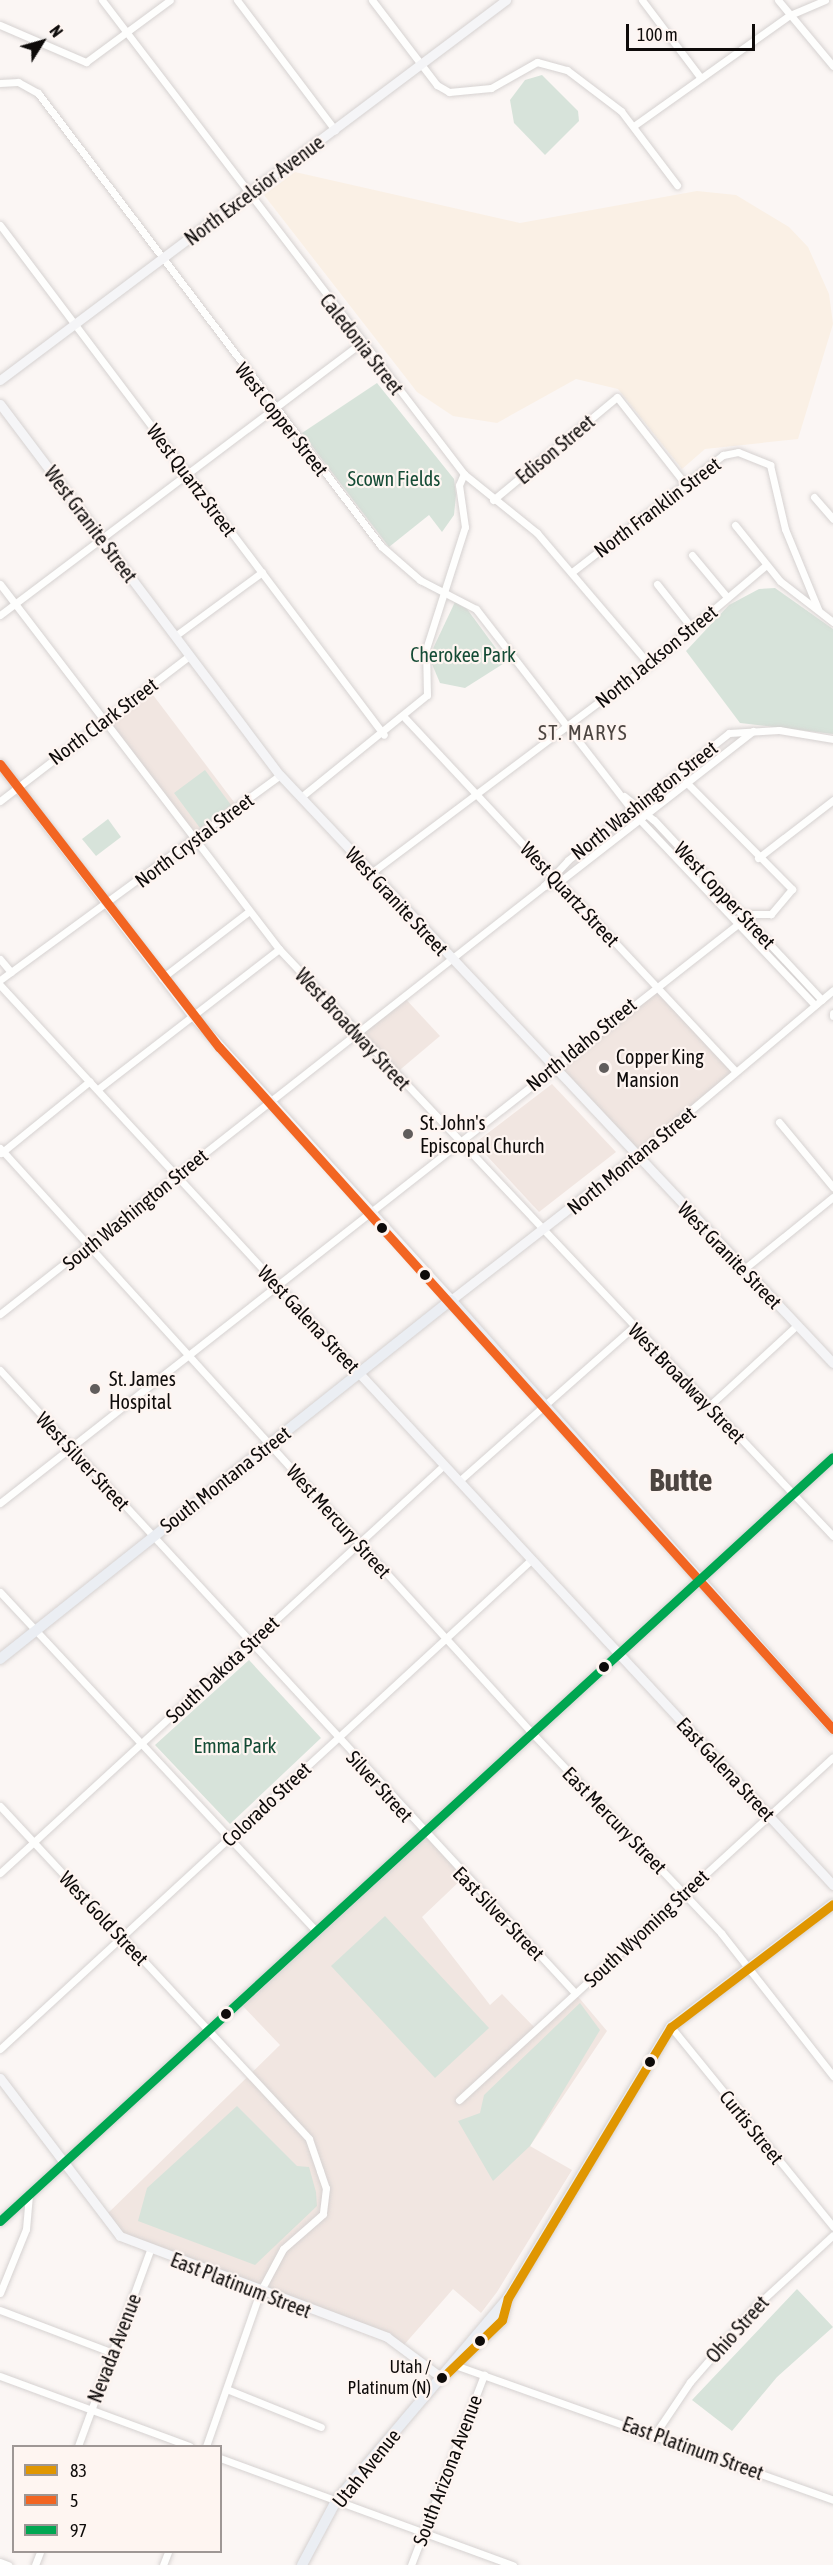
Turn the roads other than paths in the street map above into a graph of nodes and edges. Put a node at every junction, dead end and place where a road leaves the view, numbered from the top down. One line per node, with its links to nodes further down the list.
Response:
1 (102, 0): 11 (street, Caledonia Street)
2 (170, 0): 11 (street)
3 (237, 0): 17 (street)
4 (372, 0): 12 (street)
5 (506, 0): 12 (street, North Excelsior Avenue)
6 (642, 0): 14 (street)
7 (778, 0): 9 (street)
8 (825, 0): 9 (street)
9 (789, 15): 13 (street); 14 (street)
10 (0, 25): 11 (street)
11 (126, 33): 19 (street, Caledonia Street)
12 (420, 64): 16 (street); 17 (street, North Excelsior Avenue)
13 (833, 66)
14 (700, 77): 16 (street)
15 (0, 83): 21 (street, West Copper Street)
16 (635, 125): 18 (street)
17 (335, 130): 19 (street, North Excelsior Avenue)
18 (677, 185)
19 (248, 195): 21 (street, North Excelsior Avenue); 23 (street, Caledonia Street)
20 (0, 225): 22 (street, West Quartz Street)
21 (161, 260): 22 (street, North Excelsior Avenue); 26 (street, West Copper Street)
22 (75, 324): 24 (street, North Excelsior Avenue); 27 (street, West Quartz Street)
23 (361, 344): 26 (street); 28 (street, Caledonia Street)
24 (0, 380)
25 (0, 404): 34 (street, West Granite Street)
26 (274, 409): 27 (street); 41 (street, West Copper Street)
27 (187, 473): 34 (street); 37 (street, West Quartz Street)
28 (464, 474): 31 (street, Caledonia Street); 41 (street)
29 (686, 485): 31 (street, Edison Street); 38 (street, North Franklin Street); 44 (street, North Franklin Street)
30 (814, 497): 32 (street)
31 (493, 500): 38 (street, Caledonia Street)
32 (833, 519)
33 (735, 525): 36 (street)
34 (102, 538): 43 (street); 48 (street, West Granite Street)
35 (692, 555): 42 (street)
36 (766, 566): 42 (street, North Jackson Street); 44 (street)
37 (261, 572): 48 (street); 55 (street, West Quartz Street)
38 (572, 572): 50 (street, Caledonia Street)
39 (0, 584): 43 (street, West Broadway Street)
40 (657, 584): 47 (street)
41 (447, 592): 51 (street); 53 (street, West Copper Street)
42 (727, 597): 47 (street, North Jackson Street)
43 (15, 604): 45 (street); 52 (street, West Broadway Street)
44 (818, 609): 46 (street)
45 (0, 615)
46 (833, 622)
47 (691, 627): 50 (street, North Jackson Street)
48 (175, 636): 49 (street, West Granite Street)
49 (189, 656): 52 (street, North Clark Street); 60 (street, West Granite Street)
50 (649, 664): 53 (street, North Jackson Street)
51 (405, 718): 55 (street); 63 (street, West Quartz Street)
52 (103, 720): 62 (street, North Clark Street); 72 (street, West Broadway Street)
53 (564, 729): 63 (street, North Jackson Street); 64 (street, West Copper Street)
54 (753, 731): 56 (street, North Washington Street); 61 (street, North Washington Street); 68 (street, North Washington Street)
55 (384, 735): 65 (street)
56 (821, 737): 57 (street, North Washington Street); 58 (street)
57 (833, 739)
58 (833, 744)
59 (0, 764): 62 (street)
60 (280, 775): 65 (street, West Granite Street); 72 (street, North Crystal Street)
61 (686, 782): 70 (street, North Washington Street); 73 (street)
62 (18, 788): 67 (street, North Clark Street); 78 (street)
63 (477, 795): 74 (street, North Jackson Street); 75 (street, West Quartz Street)
64 (624, 796): 68 (street, West Copper Street); 69 (street, West Copper Street)
65 (301, 797): 74 (street, West Granite Street)
66 (833, 800): 73 (street)
67 (0, 801)
68 (638, 803): 69 (street, North Washington Street); 70 (street, West Copper Street)
69 (631, 810): 71 (street, West Copper Street); 75 (street, North Washington Street)
70 (646, 813): 71 (street, North Washington Street); 80 (street, West Copper Street)
71 (639, 819): 76 (street, North Washington Street); 81 (street, West Copper Street)
72 (193, 839): 78 (street, North Crystal Street); 79 (street, West Broadway Street)
73 (758, 858): 80 (street)
74 (371, 873): 84 (street, West Granite Street)
75 (552, 874): 76 (street, West Quartz Street); 77 (street, North Washington Street)
76 (559, 882): 77 (street, North Washington Street); 89 (street, West Quartz Street)
77 (544, 886): 84 (street, North Washington Street)
78 (108, 905): 85 (street, North Crystal Street); 86 (street)
79 (248, 912): 82 (street, West Broadway Street); 86 (street)
80 (743, 914): 91 (street, West Copper Street)
81 (738, 924): 89 (street, North Idaho Street); 91 (street, West Copper Street)
82 (279, 949): 92 (street); 93 (street, West Broadway Street)
83 (0, 958): 85 (street)
84 (451, 958): 93 (street, North Washington Street); 94 (street, West Granite Street)
85 (11, 972): 87 (street, North Crystal Street)
86 (162, 978): 92 (street)
87 (0, 980)
88 (0, 985): 96 (street, West Galena Street)
89 (655, 985): 94 (street, North Idaho Street); 95 (street, West Quartz Street)
90 (833, 990): 91 (street, North Montana Street)
91 (818, 1002): 95 (street, North Montana Street)
92 (193, 1016): 97 (street); 98 (street)
93 (357, 1033): 98 (street, North Washington Street); 100 (street, West Broadway Street)
94 (553, 1067): 100 (street, North Idaho Street); 102 (street, West Granite Street)
95 (735, 1071): 102 (street, North Montana Street)
96 (90, 1081): 97 (street, West Galena Street); 101 (street)
97 (98, 1089): 103 (street, West Galena Street)
98 (269, 1102): 103 (street, South Washington Street); 106 (street)
99 (779, 1122): 104 (street)
100 (459, 1142): 106 (street, North Idaho Street); 107 (street, West Broadway Street)
101 (1, 1151): 108 (street, West Mercury Street)
102 (635, 1157): 107 (street, North Montana Street); 109 (street, West Granite Street)
103 (178, 1176): 108 (street, South Washington Street); 110 (street, West Galena Street)
104 (833, 1187)
105 (833, 1197): 109 (street)
106 (370, 1212): 110 (street, North Idaho Street); 111 (street)
107 (542, 1231): 111 (street, North Montana Street); 114 (street, West Broadway Street)
108 (89, 1249): 112 (street, South Washington Street); 115 (street, West Mercury Street)
109 (744, 1269): 113 (street, West Granite Street)
110 (276, 1285): 115 (street, North Idaho Street); 118 (street, West Galena Street)
111 (451, 1300): 118 (main road, South Montana Street); 119 (main road)
112 (0, 1314)
113 (797, 1325): 116 (street, West Granite Street); 120 (street)
114 (633, 1327): 119 (street); 120 (street, West Broadway Street)
115 (187, 1354): 121 (street, West Mercury Street); 122 (street, North Idaho Street)
116 (833, 1364)
117 (0, 1370): 122 (street, West Silver Street)
118 (360, 1373): 121 (main road, South Montana Street); 124 (street, West Galena Street)
119 (542, 1402): 125 (street); 132 (main road)
120 (709, 1406): 126 (street, West Broadway Street)
121 (270, 1444): 128 (main road, South Montana Street); 130 (street, West Mercury Street)
122 (69, 1449): 127 (street, North Idaho Street); 128 (street, West Silver Street)
123 (833, 1457): 126 (street)
124 (444, 1465): 125 (street, West Galena Street); 130 (street, South Dakota Street)
125 (459, 1481): 131 (street, West Galena Street)
126 (794, 1494): 129 (street, West Broadway Street); 132 (street)
127 (0, 1503)
128 (154, 1536): 134 (main road, South Montana Street); 136 (street, West Silver Street)
129 (833, 1536)
130 (359, 1544): 135 (street, West Mercury Street); 136 (street, South Dakota Street)
131 (532, 1559): 135 (street, Colorado Street); 137 (street, West Galena Street)
132 (700, 1580): 137 (street); 139 (main road)
133 (0, 1592): 134 (street)
134 (37, 1630): 138 (main road, South Montana Street); 142 (street)
135 (445, 1639): 140 (street, West Mercury Street); 141 (street, Colorado Street)
136 (251, 1643): 141 (street, West Silver Street); 142 (street, South Dakota Street)
137 (618, 1654): 140 (street); 145 (street, East Galena Street)
138 (0, 1659)
139 (833, 1729)
140 (532, 1733): 146 (street); 151 (street, East Mercury Street)
141 (337, 1737): 146 (street, Silver Street); 147 (street, Colorado Street)
142 (142, 1742): 147 (street); 148 (street, South Dakota Street)
143 (833, 1757): 145 (street, South Wyoming Street)
144 (0, 1806): 148 (street, West Gold Street)
145 (769, 1816): 150 (street, East Galena Street); 151 (street, South Wyoming Street)
146 (423, 1833): 153 (street); 156 (street, East Silver Street)
147 (230, 1838): 153 (street); 154 (street, Colorado Street)
148 (33, 1842): 149 (street, South Dakota Street); 154 (street, West Gold Street)
149 (0, 1873)
150 (833, 1885)
151 (685, 1893): 155 (street, East Mercury Street); 156 (street, South Wyoming Street)
152 (833, 1904): 155 (main road)
153 (316, 1931): 158 (street)
154 (120, 1936): 158 (street, West Gold Street); 159 (street, Colorado Street)
155 (749, 1967): 157 (main road); 160 (street, East Mercury Street)
156 (575, 1993): 162 (street, South Wyoming Street)
157 (671, 2027): 166 (street, Curtis Street); 171 (main road)
158 (208, 2030): 163 (street); 169 (street, West Gold Street)
159 (0, 2049)
160 (833, 2076)
161 (0, 2078): 163 (street, East Platinum Street)
162 (459, 2100)
163 (63, 2163): 164 (street); 168 (street, East Platinum Street)
164 (28, 2195): 165 (street); 170 (street)
165 (0, 2221)
166 (833, 2226)
167 (833, 2235): 181 (street, Ohio Street)
168 (150, 2250): 169 (street, East Platinum Street); 173 (street, Nevada Avenue)
169 (260, 2292): 177 (street, East Platinum Street); 178 (street)
170 (0, 2293)
171 (508, 2298): 174 (main road, Utah Avenue); 174 (main road, Utah Avenue)
172 (0, 2310): 173 (street)
173 (114, 2353): 179 (street, Nevada Avenue)
174 (455, 2365): 175 (street, East Platinum Street); 177 (main road, Utah Avenue)
175 (484, 2374): 181 (street, East Platinum Street); 188 (street, South Arizona Avenue)
176 (0, 2376): 179 (street)
177 (442, 2378): 186 (main road, Utah Avenue)
178 (229, 2390): 180 (street); 184 (street)
179 (91, 2409): 182 (street, Nevada Avenue); 183 (street)
180 (321, 2427)
181 (655, 2434): 187 (street, East Platinum Street)
182 (78, 2445)
183 (186, 2445)
184 (206, 2445)
185 (222, 2459): 186 (street)
186 (336, 2500): 188 (street); 191 (main road, Utah Avenue)
187 (833, 2500)
188 (422, 2534): 192 (street, South Arizona Avenue); 193 (street)
189 (0, 2562): 190 (street)
190 (8, 2565)
191 (302, 2565)
192 (411, 2565)
193 (513, 2565)

